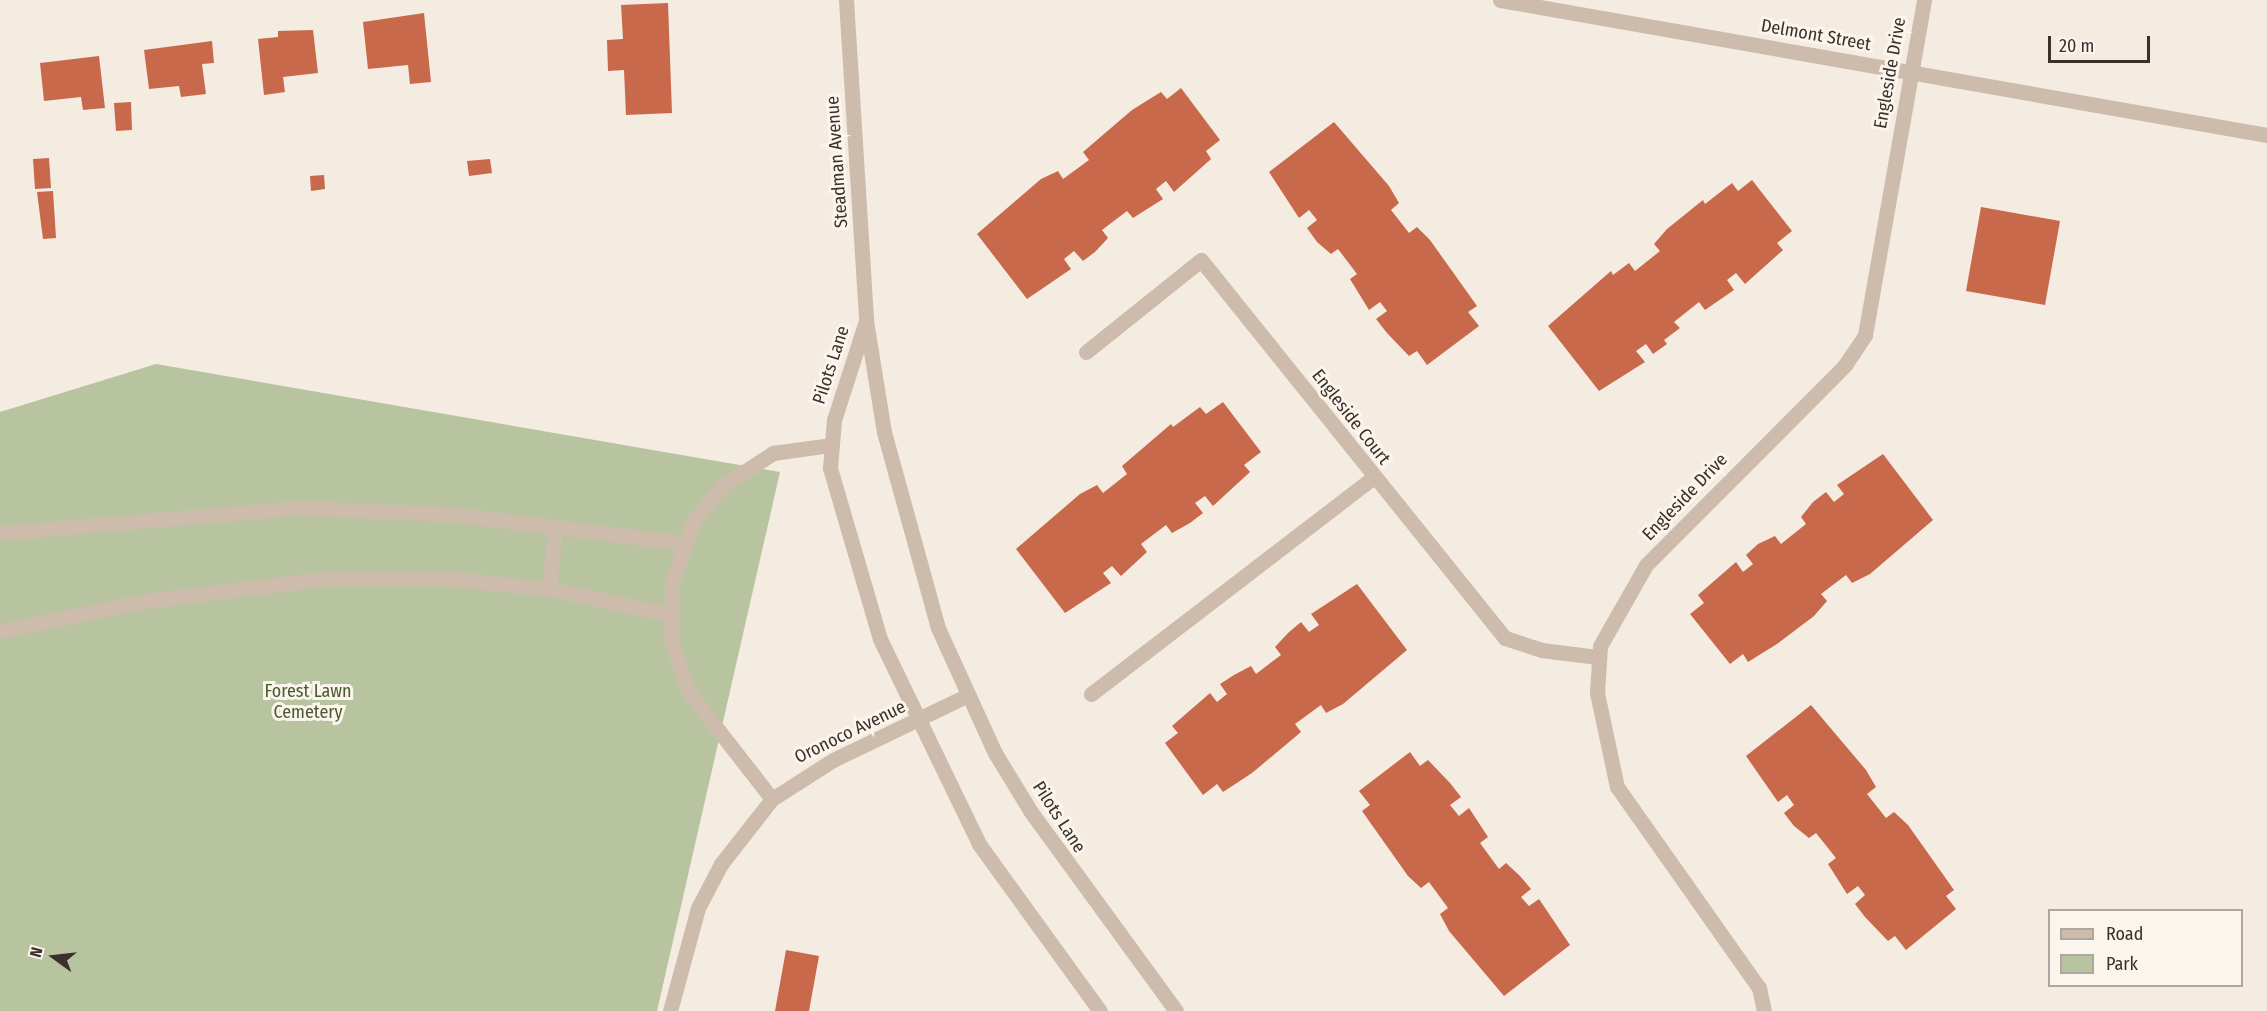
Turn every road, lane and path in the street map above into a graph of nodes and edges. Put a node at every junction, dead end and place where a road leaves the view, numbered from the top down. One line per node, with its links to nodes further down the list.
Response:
1 (846, 0): 6 (street, Steadman Avenue)
2 (1500, 0): 4 (street, Delmont Street)
3 (1924, 0): 4 (street, Engleside Drive)
4 (1909, 71): 5 (street, Delmont Street); 16 (street, Engleside Drive)
5 (2267, 135)
6 (866, 321): 8 (street, Pilots Lane); 18 (street, Pilots Lane)
7 (1086, 352): 9 (street, Engleside Court)
8 (831, 445): 12 (street); 19 (street, Pilots Lane)
9 (1373, 478): 16 (street, Engleside Court); 17 (street)
10 (555, 529): 11 (street); 12 (street); 13 (street)
11 (0, 532)
12 (684, 543): 14 (street)
13 (549, 589): 14 (street); 15 (street)
14 (669, 614): 20 (street)
15 (0, 631)
16 (1598, 657): 24 (street, Engleside Drive)
17 (1091, 694)
18 (968, 695): 19 (street, Oronoco Avenue); 23 (street, Pilots Lane)
19 (916, 722): 20 (street, Oronoco Avenue); 22 (street, Pilots Lane)
20 (772, 799): 21 (street, Oronoco Avenue)
21 (670, 1011)
22 (1100, 1011)
23 (1176, 1011)
24 (1764, 1011)

